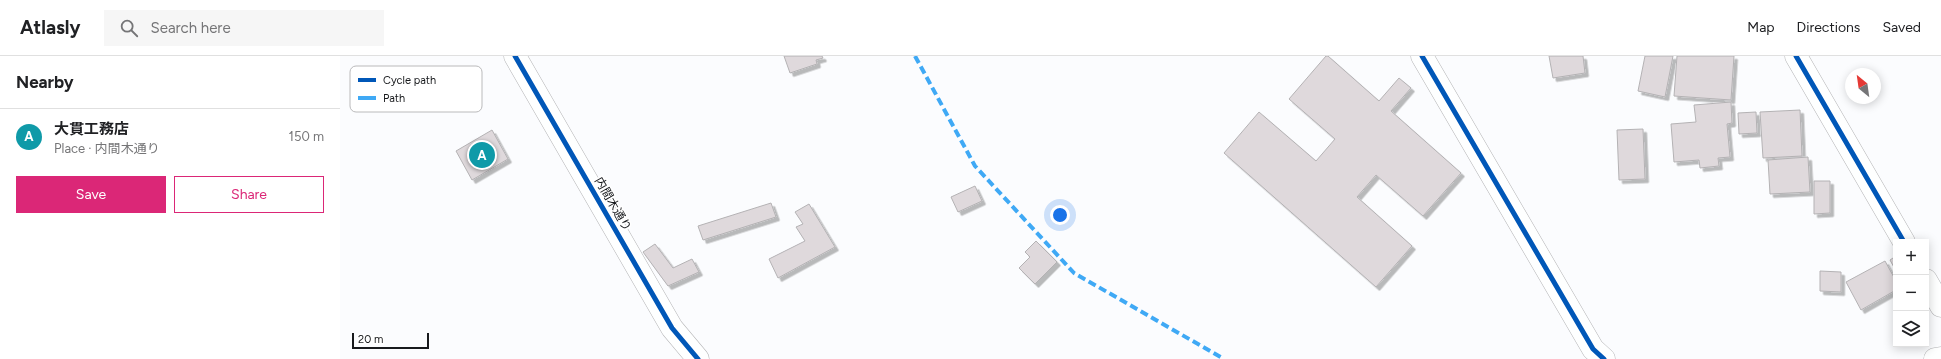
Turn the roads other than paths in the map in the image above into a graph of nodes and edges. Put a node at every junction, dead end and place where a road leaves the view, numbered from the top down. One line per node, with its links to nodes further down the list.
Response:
1 (515, 56): 8 (street, 内間木通り)
2 (1422, 56): 9 (street)
3 (1796, 56): 4 (street)
4 (1902, 239)
5 (1929, 285): 6 (street)
6 (1941, 306)
7 (1941, 358): 10 (street)
8 (698, 359)
9 (1604, 359)
10 (1935, 359)

